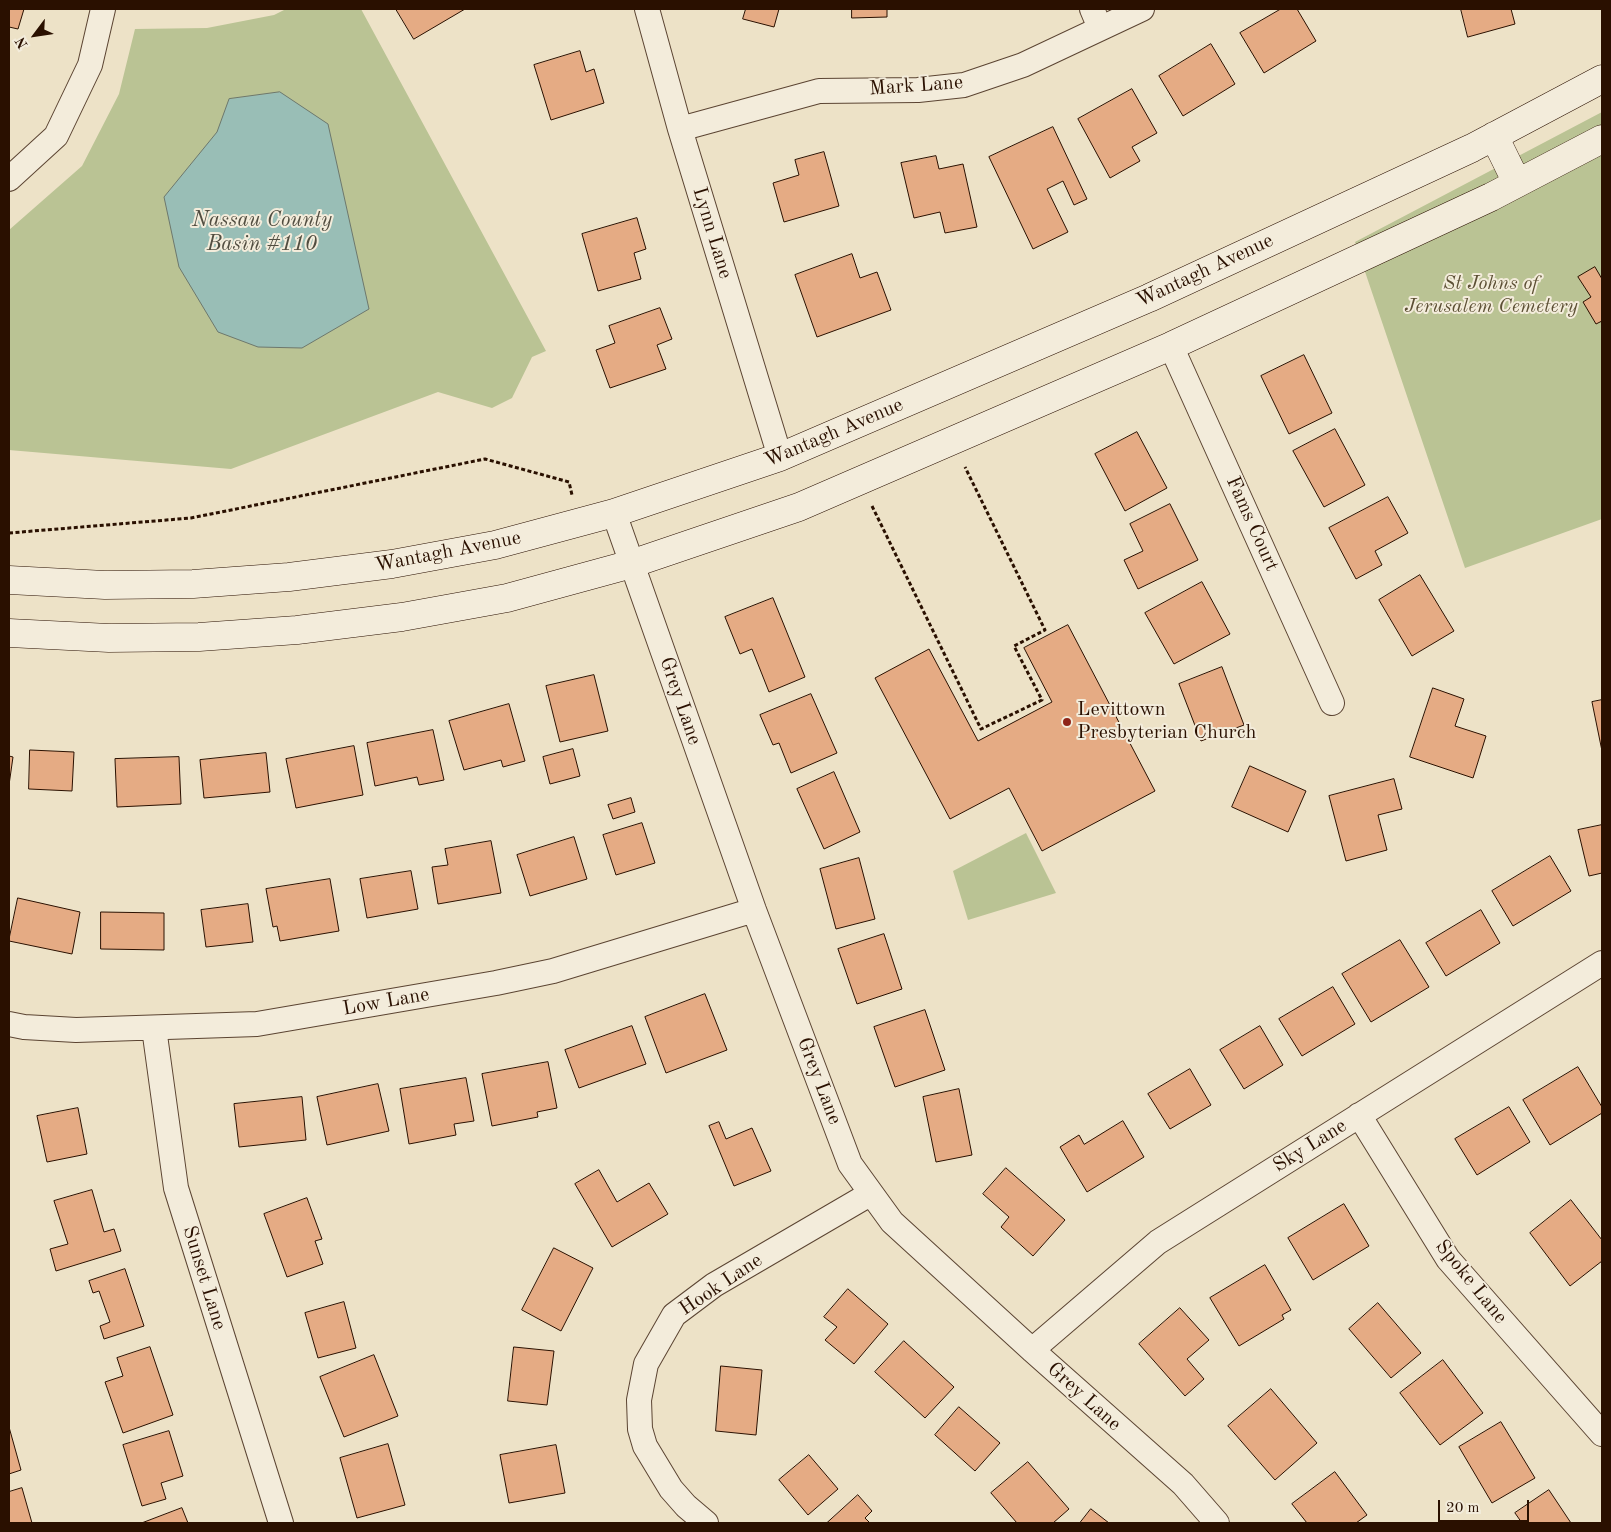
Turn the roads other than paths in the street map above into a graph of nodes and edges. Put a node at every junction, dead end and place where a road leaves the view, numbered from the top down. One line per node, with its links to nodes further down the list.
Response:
1 (103, 9): 9 (street)
2 (647, 9): 6 (street, Lynn Lane)
3 (1142, 9): 4 (street, Mark Lane)
4 (1096, 18): 6 (street, Mark Lane)
5 (1602, 80): 7 (main road, Wantagh Avenue)
6 (680, 128): 12 (street, Lynn Lane)
7 (1494, 136): 10 (main road); 12 (main road, Wantagh Avenue)
8 (1602, 139): 10 (main road)
9 (9, 179)
10 (1517, 183): 11 (main road)
11 (1171, 346): 14 (main road); 17 (street, Fams Court)
12 (780, 458): 13 (main road, Wantagh Avenue)
13 (614, 513): 14 (street, Grey Lane); 15 (main road, Wantagh Avenue)
14 (632, 563): 16 (main road); 18 (street, Grey Lane)
15 (9, 580)
16 (9, 633)
17 (1332, 703)
18 (754, 910): 21 (street, Low Lane); 23 (street, Grey Lane)
19 (1602, 962): 22 (street, Sky Lane)
20 (9, 1024): 21 (street, Low Lane)
21 (154, 1028): 26 (street, Sunset Lane)
22 (1359, 1115): 24 (street, Sky Lane); 25 (street, Spoke Lane)
23 (870, 1194): 24 (street, Grey Lane); 27 (street, Hook Lane)
24 (1032, 1350): 28 (street, Grey Lane)
25 (1602, 1434)
26 (281, 1523)
27 (706, 1523)
28 (1217, 1523)

